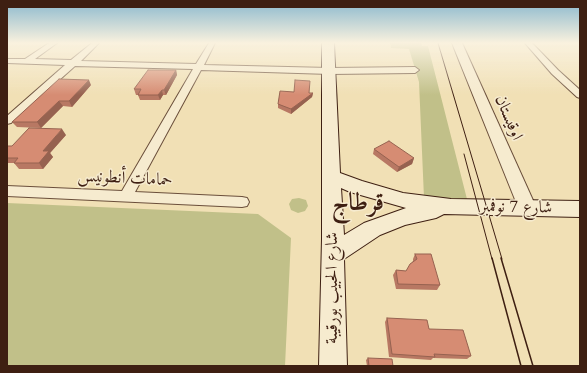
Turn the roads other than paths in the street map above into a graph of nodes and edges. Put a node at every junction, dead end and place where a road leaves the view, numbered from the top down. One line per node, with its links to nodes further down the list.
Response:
1 (76, 60): 8 (street)
2 (202, 60): 9 (street)
3 (329, 60): 11 (main road, شارع الحبيب بورقيبة)
4 (465, 60): 19 (street, اوقيستان)
5 (545, 60): 12 (street)
6 (7, 62): 7 (street)
7 (26, 62): 8 (street)
8 (73, 63): 9 (street); 13 (street)
9 (198, 67): 11 (street); 16 (street)
10 (416, 70): 11 (street)
11 (330, 71): 14 (main road, شارع الحبيب بورقيبة)
12 (580, 96)
13 (7, 121)
14 (332, 177): 18 (main road, شارع 7 نوفمبر); 21 (main road, شارع الحبيب بورقيبة)
15 (7, 191): 16 (street, حمامات أنطونيس)
16 (126, 197): 17 (street, حمامات أنطونيس)
17 (242, 202)
18 (451, 207): 19 (main road, شارع 7 نوفمبر); 21 (main road, شارع 7 نوفمبر)
19 (526, 207): 20 (main road, شارع 7 نوفمبر)
20 (580, 209)
21 (333, 254): 22 (main road, شارع الحبيب بورقيبة)
22 (334, 366)

